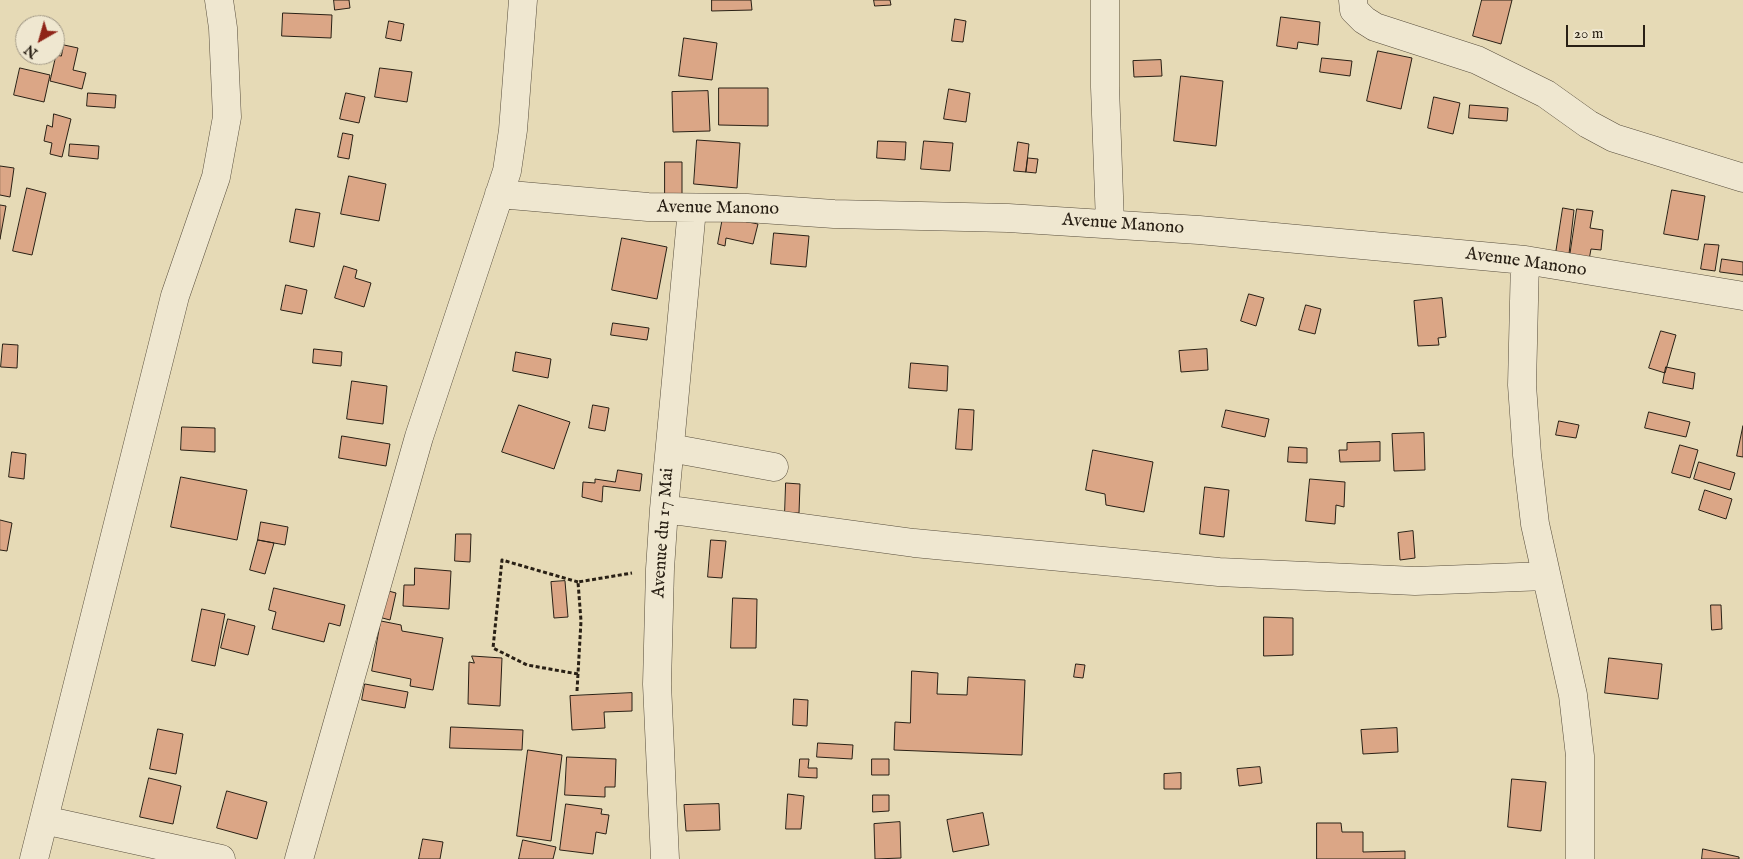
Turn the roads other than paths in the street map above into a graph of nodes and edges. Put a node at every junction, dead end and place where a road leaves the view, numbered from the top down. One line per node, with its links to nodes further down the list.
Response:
1 (219, 0): 15 (street)
2 (523, 0): 6 (street)
3 (1105, 0): 8 (street)
4 (1353, 0): 5 (street)
5 (1743, 178)
6 (499, 194): 7 (street, Avenue Manono); 18 (street)
7 (692, 209): 8 (street, Avenue Manono); 11 (street, Avenue du 17 Mai)
8 (1110, 223): 9 (street, Avenue Manono)
9 (1525, 260): 10 (street, Avenue Manono); 14 (street)
10 (1743, 296)
11 (670, 448): 12 (street); 13 (street, Avenue du 17 Mai)
12 (774, 467)
13 (664, 509): 14 (street); 19 (street, Avenue du 17 Mai)
14 (1546, 576): 20 (street)
15 (44, 820): 16 (street); 17 (street)
16 (34, 859)
17 (222, 859)
18 (299, 859)
19 (665, 859)
20 (1580, 859)

